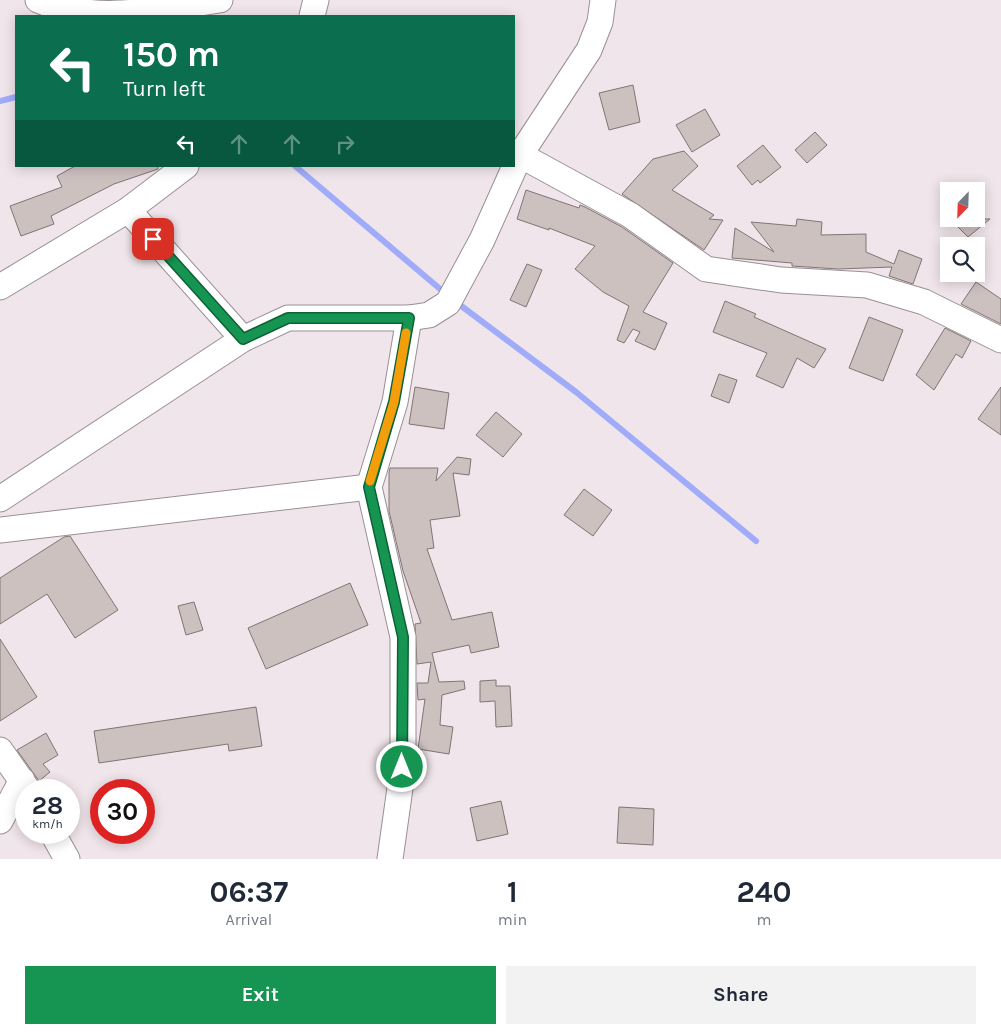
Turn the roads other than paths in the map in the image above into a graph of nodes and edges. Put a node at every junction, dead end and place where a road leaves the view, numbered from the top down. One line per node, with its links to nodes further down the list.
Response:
1 (38, 0): 2 (street)
2 (220, 0)
3 (316, 0): 5 (street)
4 (603, 0): 6 (street)
5 (312, 15)
6 (520, 155): 7 (street); 14 (street)
7 (515, 166)
8 (185, 167): 10 (street)
9 (515, 167): 12 (street)
10 (128, 210): 11 (street); 13 (street)
11 (0, 287)
12 (409, 318): 13 (street); 15 (street)
13 (243, 339): 16 (street)
14 (1001, 340)
15 (369, 487): 17 (street); 24 (street)
16 (0, 498)
17 (0, 530)
18 (0, 750): 19 (street)
19 (21, 779)
20 (15, 799): 21 (street)
21 (0, 821)
22 (59, 844): 23 (street)
23 (67, 859)
24 (390, 859)

